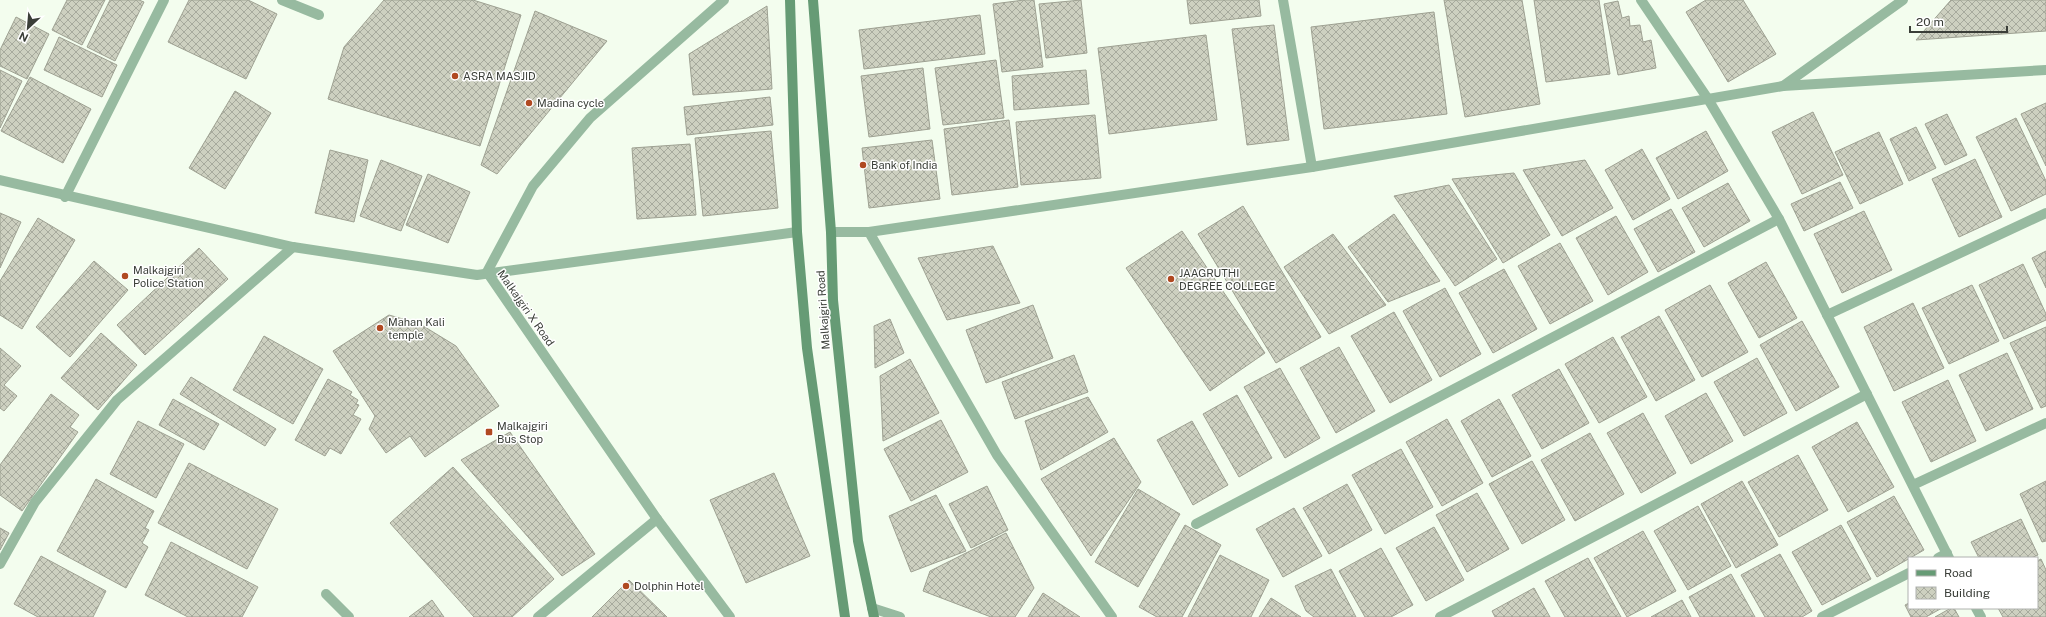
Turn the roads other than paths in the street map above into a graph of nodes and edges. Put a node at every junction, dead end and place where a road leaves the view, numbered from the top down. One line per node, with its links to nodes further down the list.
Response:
1 (164, 0): 15 (street)
2 (282, 0): 9 (street)
3 (724, 0): 22 (street, Malkajgiri X Road)
4 (790, 0): 18 (main road, Malkajgiri Road)
5 (813, 0): 19 (main road, Malkajgiri Road)
6 (1283, 0): 13 (street)
7 (1641, 0): 12 (street)
8 (1903, 0): 11 (street)
9 (319, 15)
10 (2046, 70): 11 (street)
11 (1783, 86): 12 (street)
12 (1708, 99): 13 (street); 17 (street)
13 (1312, 167): 20 (street)
14 (0, 180): 15 (street)
15 (65, 197): 21 (street)
16 (2046, 213): 23 (street)
17 (1779, 219): 23 (street); 28 (street)
18 (797, 232): 22 (street); 37 (main road, Malkajgiri Road)
19 (831, 232): 20 (street); 33 (main road, Malkajgiri Road)
20 (869, 232): 39 (street)
21 (293, 248): 22 (street); 30 (street)
22 (487, 272): 27 (street, Malkajgiri X Road)
23 (1826, 315): 24 (street)
24 (1867, 394): 26 (street); 40 (street)
25 (2046, 423): 26 (street)
26 (1912, 485): 29 (street)
27 (657, 519): 35 (street); 36 (street, Malkajgiri X Road)
28 (1196, 524)
29 (1945, 556)
30 (0, 564)
31 (1908, 574): 41 (street)
32 (326, 594): 34 (street)
33 (873, 613): 38 (street)
34 (349, 617)
35 (538, 617)
36 (730, 617)
37 (845, 617)
38 (900, 617)
39 (1112, 617)
40 (1440, 617)
41 (1822, 617)

